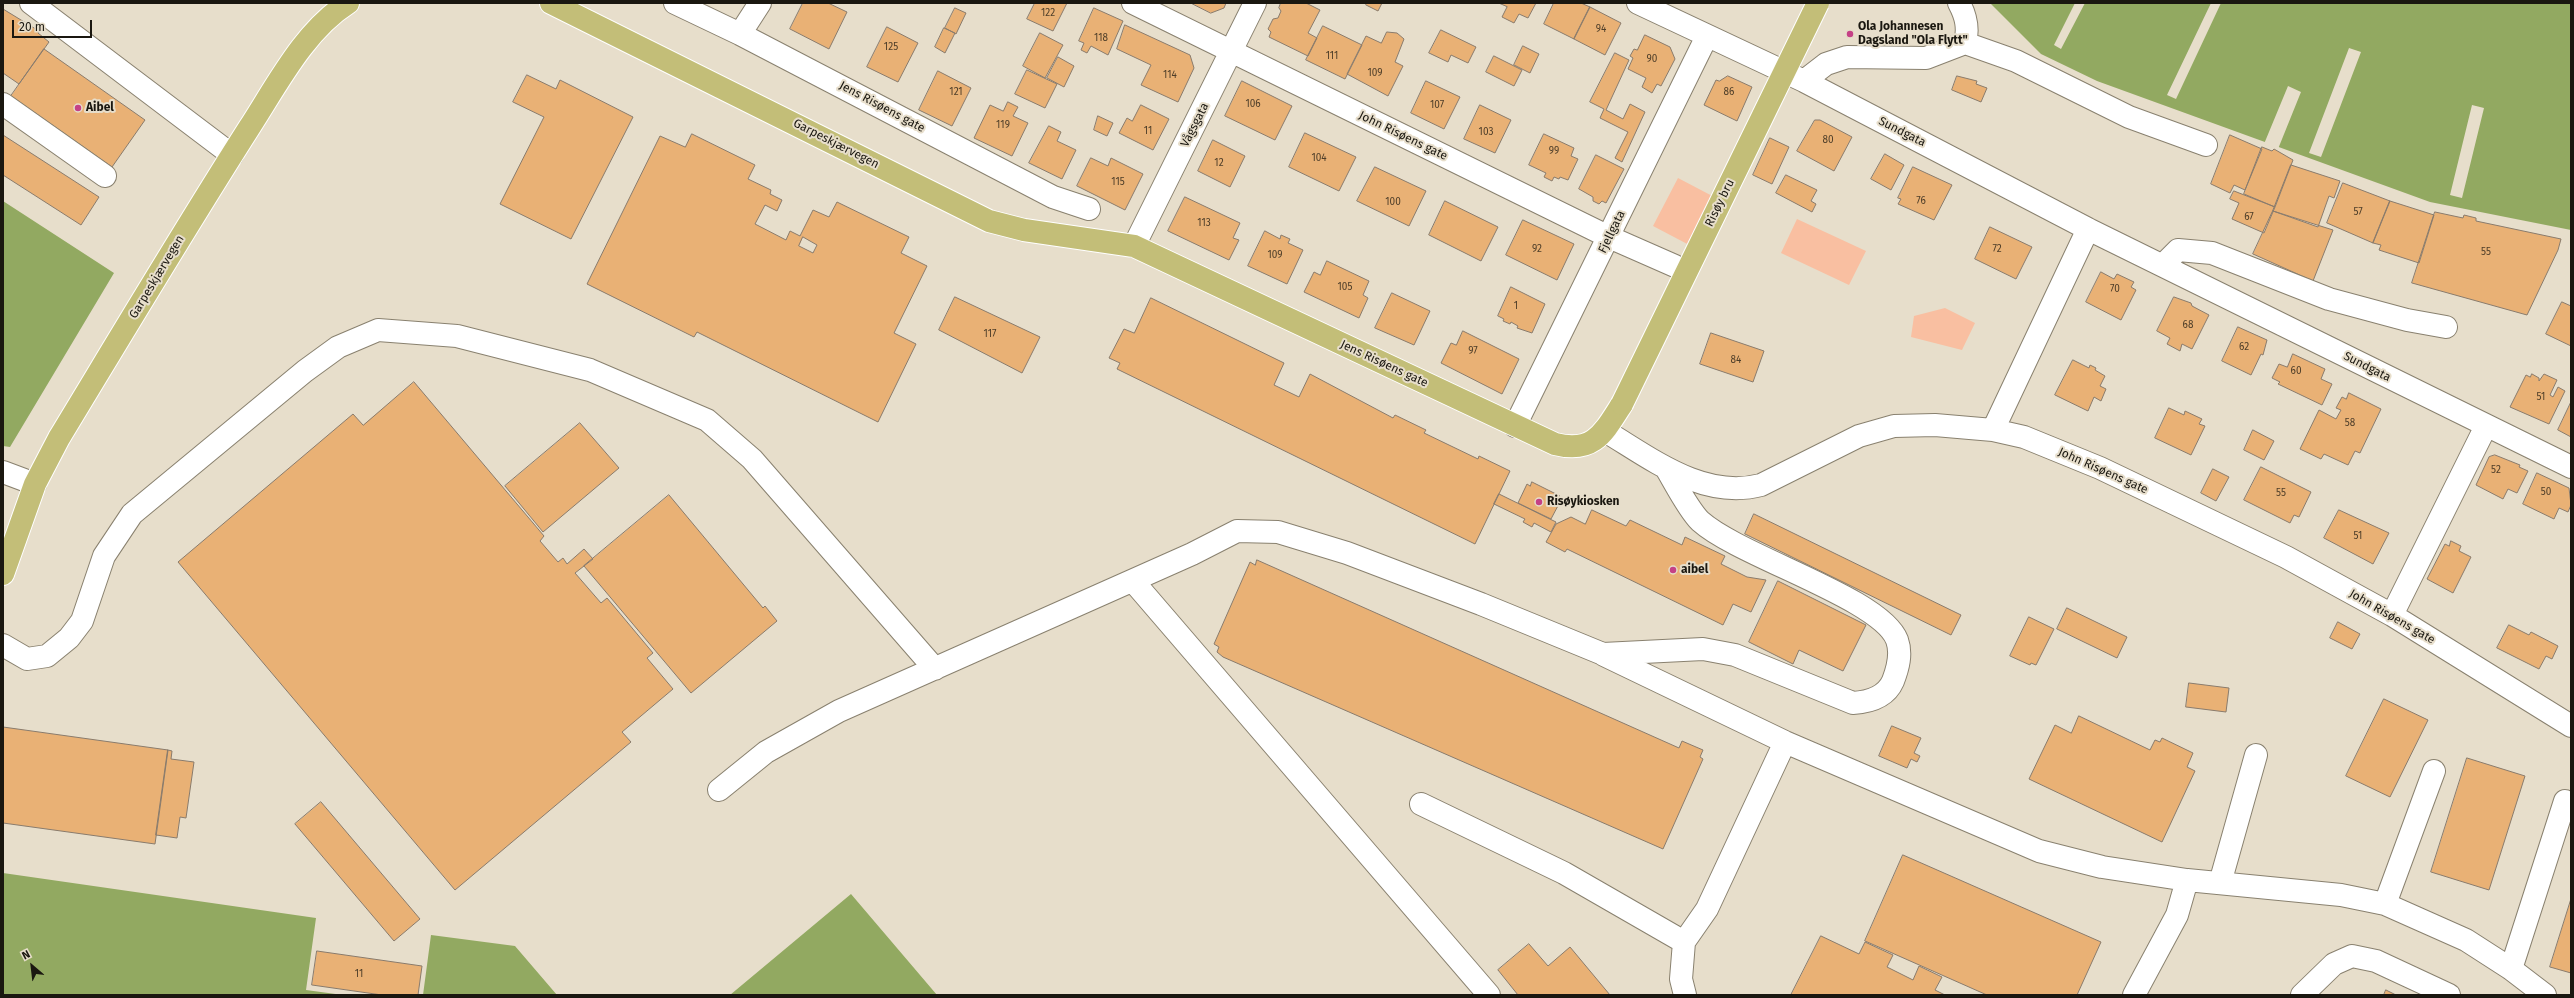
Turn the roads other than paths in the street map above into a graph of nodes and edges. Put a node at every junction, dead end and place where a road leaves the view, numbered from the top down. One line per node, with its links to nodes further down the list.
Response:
1 (31, 3): 18 (street)
2 (348, 3): 18 (main road, Garpeskjærvegen)
3 (550, 3): 23 (main road, Garpeskjærvegen)
4 (675, 3): 11 (street, Jens Risøens gate)
5 (760, 3): 11 (street)
6 (1133, 3): 14 (street, John Risøens gate)
7 (1255, 3): 14 (street, Vågsgata)
8 (1638, 3): 12 (street, Sundgata)
9 (1818, 3): 27 (main road, Risøy bru, bridge)
10 (1959, 3): 13 (street)
11 (740, 34): 20 (street, Jens Risøens gate)
12 (1707, 36): 15 (street, Sundgata); 22 (street, Fjellgata)
13 (1965, 43): 15 (street); 17 (street)
14 (1231, 52): 22 (street, John Risøens gate); 23 (street, Vågsgata)
15 (1804, 81): 21 (street, Sundgata)
16 (3, 104): 19 (street)
17 (2206, 145)
18 (232, 155): 35 (main road, Garpeskjærvegen)
19 (105, 176)
20 (1089, 208)
21 (2088, 229): 24 (street, Sundgata); 30 (street)
22 (1609, 237): 25 (street, John Risøens gate); 28 (street, Fjellgata)
23 (1134, 246): 28 (main road, Jens Risøens gate)
24 (2164, 264): 26 (street); 29 (street, Sundgata)
25 (1675, 266)
26 (2446, 327)
27 (1622, 404): 31 (main road, Jens Risøens gate)
28 (1515, 426): 31 (main road, Jens Risøens gate)
29 (2486, 426): 32 (street, Sundgata); 38 (street)
30 (1993, 430): 33 (street, John Risøens gate); 38 (street, John Risøens gate)
31 (1605, 431): 33 (street, John Risøens gate)
32 (2571, 467)
33 (1666, 468): 40 (street)
34 (3, 472): 35 (street)
35 (35, 484): 36 (main road, Garpeskjærvegen)
36 (3, 574)
37 (1133, 581): 40 (street); 41 (street); 55 (street)
38 (2392, 615): 42 (street, John Risøens gate)
39 (3, 645): 41 (street)
40 (1603, 654): 43 (street)
41 (935, 669): 46 (street)
42 (2571, 726)
43 (1785, 742): 49 (street); 52 (street)
44 (2256, 754): 50 (street)
45 (2434, 771): 51 (street)
46 (719, 790)
47 (2565, 801): 53 (street)
48 (1421, 804): 52 (street)
49 (2187, 880): 50 (street); 54 (street)
50 (2220, 882): 51 (street)
51 (2385, 904): 53 (street)
52 (1684, 942): 56 (street)
53 (2511, 969): 59 (street)
54 (2136, 994)
55 (1489, 995)
56 (1685, 995)
57 (2302, 995): 58 (street)
58 (2449, 995)
59 (2545, 995)

